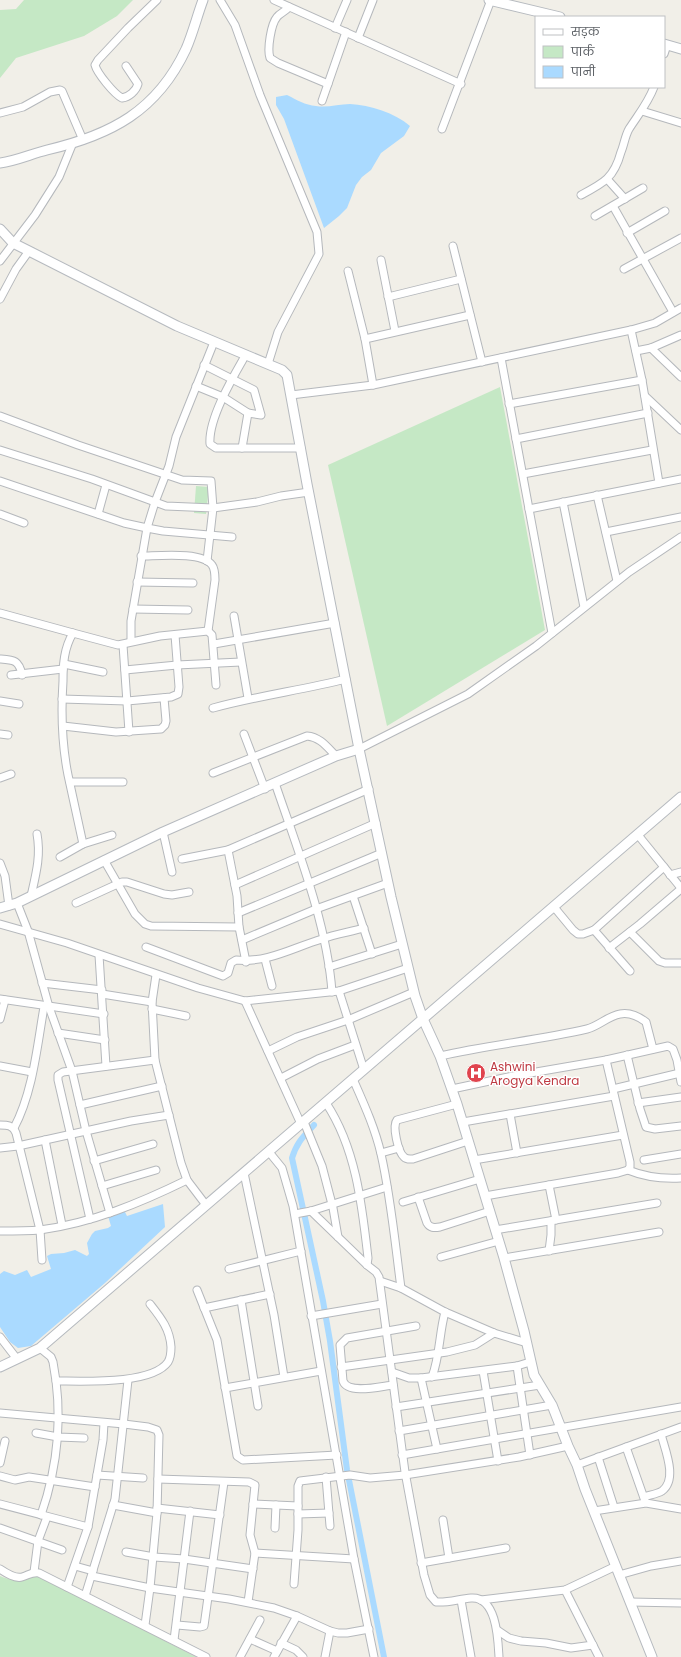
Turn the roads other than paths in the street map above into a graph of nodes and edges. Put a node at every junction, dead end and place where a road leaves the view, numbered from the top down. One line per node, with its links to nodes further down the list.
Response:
1 (157, 0): 16 (street)
2 (220, 0): 62 (street)
3 (274, 0): 9 (street)
4 (347, 0): 11 (street)
5 (373, 0): 13 (street)
6 (490, 0): 8 (street); 18 (street)
7 (201, 1): 25 (street)
8 (507, 2): 10 (street)
9 (289, 6): 11 (street); 17 (street)
10 (556, 16)
11 (335, 28): 12 (street)
12 (346, 32): 13 (street); 17 (street)
13 (358, 38): 18 (street)
14 (665, 45): 15 (street)
15 (681, 49)
16 (126, 66)
17 (328, 84): 20 (street)
18 (461, 84): 24 (street)
19 (654, 88): 21 (street)
20 (322, 102)
21 (642, 111): 23 (street); 28 (street)
22 (0, 113): 25 (street)
23 (681, 123)
24 (442, 129)
25 (83, 140): 26 (street)
26 (72, 145): 27 (street); 38 (street)
27 (0, 163)
28 (608, 180): 30 (street); 31 (street)
29 (643, 188): 31 (street)
30 (581, 195)
31 (625, 199): 32 (street)
32 (613, 206): 34 (street); 36 (street)
33 (665, 211): 36 (street)
34 (595, 216)
35 (0, 229): 38 (street)
36 (628, 232): 41 (street)
37 (681, 238): 41 (street)
38 (13, 243): 40 (street); 43 (street)
39 (453, 246): 46 (street)
40 (29, 251): 48 (street); 56 (street)
41 (642, 258): 44 (street); 50 (street)
42 (381, 260): 47 (street)
43 (0, 261)
44 (624, 269)
45 (348, 271): 55 (street)
46 (461, 279): 47 (street); 51 (street)
47 (388, 296): 53 (street)
48 (0, 299)
49 (681, 308): 50 (street)
50 (673, 312): 52 (street)
51 (470, 315): 53 (street); 61 (street)
52 (631, 330): 58 (street); 60 (street)
53 (395, 331): 55 (street)
54 (681, 335): 57 (street)
55 (365, 339): 67 (street)
56 (214, 342): 59 (street); 63 (street)
57 (651, 348): 58 (street); 64 (street)
58 (636, 351): 66 (street)
59 (245, 356): 62 (street); 65 (street)
60 (501, 358): 61 (street); 72 (street)
61 (482, 362): 67 (street)
62 (268, 364): 69 (street)
63 (204, 365): 65 (street); 68 (street)
64 (681, 377)
65 (232, 378): 71 (street); 73 (street)
66 (642, 380): 70 (street); 72 (street)
67 (373, 385): 69 (street)
68 (196, 386): 71 (street); 82 (street)
69 (291, 396): 79 (street)
70 (645, 396): 74 (street); 76 (street)
71 (223, 397): 73 (street); 78 (street)
72 (509, 404): 77 (street)
73 (248, 412): 78 (street)
74 (648, 413): 77 (street); 81 (street)
75 (0, 416): 82 (street)
76 (681, 430)
77 (516, 439): 83 (street)
78 (242, 448): 79 (street)
79 (301, 448): 88 (street)
80 (0, 450): 87 (street)
81 (652, 450): 83 (street); 86 (street)
82 (165, 474): 90 (street); 92 (street)
83 (523, 474): 93 (street)
84 (681, 479): 86 (street)
85 (0, 481): 95 (street)
86 (659, 484): 89 (street)
87 (106, 485): 90 (street); 95 (street)
88 (309, 492): 92 (street); 113 (street)
89 (597, 495): 91 (street); 99 (street)
90 (155, 502): 92 (street); 98 (street)
91 (563, 502): 93 (street); 108 (street)
92 (213, 508): 100 (street)
93 (529, 508): 116 (street)
94 (0, 514): 97 (street)
95 (98, 514): 98 (street)
96 (681, 517): 99 (street)
97 (24, 523)
98 (147, 528): 100 (street); 103 (street)
99 (606, 532): 105 (street)
100 (209, 536): 101 (street); 104 (street)
101 (232, 537)
102 (681, 537): 105 (street)
103 (141, 556): 104 (street); 106 (street)
104 (207, 561): 114 (street)
105 (617, 581): 108 (street)
106 (137, 582): 107 (street); 109 (street)
107 (193, 583)
108 (584, 607): 116 (street)
109 (133, 609): 110 (street); 118 (street)
110 (188, 610)
111 (0, 613): 115 (street)
112 (234, 616): 119 (street)
113 (335, 623): 119 (street); 131 (street)
114 (208, 631): 117 (street); 121 (street)
115 (73, 633): 120 (street); 126 (street)
116 (552, 633): 143 (street)
117 (175, 635): 118 (street); 125 (street)
118 (131, 641): 120 (street)
119 (237, 641): 121 (street); 123 (street)
120 (123, 644): 127 (street)
121 (214, 644): 124 (street)
122 (0, 659): 129 (street)
123 (241, 662): 124 (street); 134 (street)
124 (215, 664): 125 (street); 132 (street)
125 (177, 666): 127 (street); 133 (street)
126 (63, 667): 128 (street); 129 (street); 135 (street)
127 (125, 670): 137 (street)
128 (103, 672)
129 (22, 675): 130 (street)
130 (11, 676)
131 (346, 679): 134 (street); 143 (street)
132 (216, 685)
133 (164, 698): 137 (street); 141 (street)
134 (248, 698): 139 (street)
135 (62, 699): 137 (street); 140 (street)
136 (0, 701): 138 (street)
137 (127, 701): 141 (street)
138 (19, 704)
139 (213, 708)
140 (63, 726): 141 (street); 149 (street)
141 (129, 732)
142 (244, 734): 145 (street)
143 (359, 749): 144 (street); 153 (street)
144 (336, 756): 145 (street); 151 (street)
145 (253, 757): 146 (street); 152 (street)
146 (213, 773)
147 (11, 774): 148 (street)
148 (0, 778)
149 (70, 782): 150 (street); 161 (street)
150 (122, 782)
151 (275, 783): 152 (street); 156 (street)
152 (264, 789): 157 (street)
153 (369, 789): 155 (street); 156 (street)
154 (681, 797): 160 (street)
155 (376, 823): 163 (street); 164 (street)
156 (289, 825): 162 (street); 164 (street)
157 (163, 832): 167 (street); 170 (street)
158 (37, 834): 180 (street)
159 (112, 835): 161 (street)
160 (638, 835): 169 (street); 184 (street)
161 (83, 844): 165 (street)
162 (228, 850): 166 (street); 176 (street)
163 (382, 852): 174 (street); 175 (street)
164 (300, 856): 174 (street); 176 (street)
165 (60, 857)
166 (182, 859)
167 (104, 860): 173 (street); 180 (street)
168 (0, 863): 183 (street)
169 (664, 867): 172 (street); 190 (street)
170 (172, 872)
171 (681, 872): 172 (street)
172 (670, 875): 177 (street)
173 (118, 883): 178 (street); 182 (street); 188 (street)
174 (308, 883): 185 (street); 186 (street)
175 (388, 883): 181 (street); 195 (street)
176 (235, 885): 186 (street)
177 (681, 888): 192 (street)
178 (189, 892)
179 (0, 893): 183 (street)
180 (31, 896): 183 (street)
181 (353, 896): 185 (street); 189 (street)
182 (76, 903)
183 (8, 904): 191 (street)
184 (554, 907): 190 (street); 219 (street)
185 (316, 909): 193 (street); 194 (street)
186 (238, 913): 188 (street)
187 (0, 924): 191 (street)
188 (239, 928): 194 (street)
189 (364, 928): 193 (street); 198 (street)
190 (594, 930): 197 (street)
191 (28, 931): 199 (street); 207 (street)
192 (630, 932): 197 (street); 202 (street)
193 (323, 938): 200 (street); 203 (street)
194 (242, 940): 201 (street)
195 (402, 944): 198 (street); 204 (street)
196 (146, 947): 201 (street)
197 (609, 948): 205 (street)
198 (372, 954): 203 (street)
199 (99, 955): 206 (street); 209 (street)
200 (265, 959): 201 (street); 208 (street)
201 (246, 962)
202 (681, 963)
203 (329, 967): 210 (street)
204 (408, 968): 210 (street); 211 (street)
205 (630, 971)
206 (156, 975): 213 (street); 214 (street)
207 (42, 983): 209 (street); 215 (street)
208 (272, 986)
209 (102, 992): 214 (street); 216 (street)
210 (336, 992): 213 (street); 220 (street)
211 (414, 992): 219 (street); 220 (street)
212 (2, 1000): 215 (street); 218 (street)
213 (245, 1001): 225 (street)
214 (152, 1005): 217 (street); 228 (street)
215 (47, 1007): 216 (street); 221 (street); 235 (street)
216 (104, 1014): 222 (street)
217 (186, 1016)
218 (0, 1019)
219 (423, 1019): 227 (street); 233 (street)
220 (348, 1020): 223 (street); 225 (street)
221 (58, 1033): 222 (street); 234 (street)
222 (105, 1040): 231 (street)
223 (355, 1045): 233 (street); 236 (street)
224 (652, 1050): 226 (street); 227 (street); 232 (street)
225 (268, 1051): 236 (street)
226 (627, 1055): 229 (street); 239 (street)
227 (440, 1056): 241 (street)
228 (156, 1060): 231 (street); 240 (street)
229 (606, 1060): 241 (street); 242 (street)
230 (0, 1066): 235 (street)
231 (106, 1066): 234 (street)
232 (680, 1069): 238 (street); 239 (street)
233 (364, 1070): 237 (street)
234 (72, 1071): 247 (street); 256 (street)
235 (32, 1072): 254 (street)
236 (281, 1078): 252 (street)
237 (353, 1079): 244 (street); 265 (street)
238 (681, 1082)
239 (634, 1084): 242 (street); 245 (street)
240 (162, 1086): 247 (street); 249 (street)
241 (452, 1089): 246 (street)
242 (613, 1092): 248 (street); 257 (street)
243 (681, 1097): 245 (street)
244 (326, 1103): 252 (street); 280 (street)
245 (638, 1103): 253 (street)
246 (457, 1104): 250 (street); 263 (street)
247 (80, 1105): 255 (street)
248 (510, 1114): 250 (street); 266 (street)
249 (169, 1115): 255 (street); 276 (street)
250 (463, 1122): 259 (street)
251 (0, 1125): 254 (street)
252 (304, 1125): 264 (street); 285 (street)
253 (681, 1126)
254 (14, 1128): 261 (street)
255 (86, 1131): 256 (street); 270 (street)
256 (70, 1135): 258 (street); 291 (street)
257 (623, 1135): 266 (street); 272 (street)
258 (45, 1140): 261 (street); 293 (street)
259 (468, 1141): 263 (street); 268 (street)
260 (153, 1144): 270 (street)
261 (18, 1146): 262 (street); 294 (street)
262 (0, 1148)
263 (398, 1148): 265 (street)
264 (269, 1152): 273 (street); 290 (street)
265 (381, 1153): 279 (street)
266 (517, 1153): 268 (street)
267 (681, 1154): 269 (street)
268 (474, 1160): 275 (street)
269 (644, 1160)
270 (94, 1161): 278 (street)
271 (156, 1170): 278 (street)
272 (628, 1170): 274 (street); 277 (street)
273 (244, 1173): 286 (street); 305 (street)
274 (681, 1178)
275 (480, 1179): 281 (street); 282 (street)
276 (187, 1180): 286 (street); 289 (street)
277 (550, 1185): 281 (street); 292 (street)
278 (102, 1186): 289 (street)
279 (387, 1187): 280 (street); 309 (street)
280 (359, 1196): 285 (street); 306 (street)
281 (485, 1196): 288 (street)
282 (418, 1197): 283 (street); 288 (street)
283 (403, 1202)
284 (657, 1203): 292 (street)
285 (332, 1204): 287 (street); 298 (street)
286 (206, 1205): 323 (street)
287 (309, 1211): 290 (street); 298 (street)
288 (490, 1211): 295 (street)
289 (110, 1213): 291 (street)
290 (296, 1214): 300 (street)
291 (90, 1219): 293 (street)
292 (553, 1221): 295 (street); 301 (street)
293 (62, 1225): 294 (street)
294 (40, 1230): 296 (street); 304 (street)
295 (496, 1230): 299 (street)
296 (0, 1231)
297 (659, 1232): 301 (street)
298 (338, 1238): 306 (street)
299 (499, 1241): 302 (street); 303 (street)
300 (301, 1251): 305 (street); 317 (street)
301 (549, 1251): 303 (street)
302 (441, 1257)
303 (504, 1258): 322 (street)
304 (42, 1260)
305 (263, 1260): 307 (street); 311 (street)
306 (366, 1265): 308 (street)
307 (229, 1268)
308 (380, 1281): 309 (street); 314 (street)
309 (401, 1288): 316 (street)
310 (197, 1290): 315 (street)
311 (270, 1294): 312 (street); 334 (street)
312 (241, 1300): 315 (street); 339 (street)
313 (150, 1304): 337 (street)
314 (382, 1304): 317 (street); 319 (street)
315 (204, 1308): 342 (street)
316 (445, 1312): 320 (street); 324 (street)
317 (312, 1316): 331 (street)
318 (416, 1326): 319 (street)
319 (386, 1331): 326 (street); 330 (street)
320 (494, 1333): 322 (street); 324 (street)
321 (0, 1337): 325 (street)
322 (527, 1342): 327 (street)
323 (40, 1348): 325 (street); 338 (street)
324 (439, 1353): 326 (street); 335 (street)
325 (17, 1359): 329 (street)
326 (390, 1360): 330 (street); 333 (street)
327 (530, 1362): 328 (street); 341 (street)
328 (517, 1366): 332 (street); 343 (street)
329 (0, 1367)
330 (341, 1367): 340 (street)
331 (321, 1370): 334 (street); 370 (street)
332 (483, 1371): 335 (street); 344 (street)
333 (392, 1372): 336 (street); 340 (street)
334 (284, 1377): 339 (street)
335 (432, 1377): 336 (street)
336 (421, 1378): 345 (street)
337 (128, 1380): 338 (street); 355 (street)
338 (56, 1381): 353 (street)
339 (254, 1383): 342 (street); 347 (street)
340 (393, 1385): 348 (street)
341 (540, 1385): 343 (street); 346 (street)
342 (225, 1388): 370 (street)
343 (520, 1388): 344 (street); 350 (street)
344 (487, 1394): 345 (street); 352 (street)
345 (427, 1403): 348 (street); 356 (street)
346 (552, 1405): 350 (street); 357 (street)
347 (258, 1406)
348 (396, 1407): 359 (street)
349 (681, 1407): 357 (street)
350 (523, 1411): 352 (street); 361 (street)
351 (0, 1413): 353 (street)
352 (491, 1416): 356 (street); 365 (street)
353 (58, 1418): 354 (street); 363 (street)
354 (104, 1423): 355 (street); 377 (street)
355 (124, 1424): 381 (street); 384 (street)
356 (432, 1425): 359 (street); 369 (street)
357 (560, 1427): 361 (street); 367 (street)
358 (681, 1427): 362 (street)
359 (399, 1431): 371 (street)
360 (36, 1433): 363 (street)
361 (526, 1434): 365 (street); 372 (street)
362 (661, 1434): 368 (street); 388 (street)
363 (58, 1437): 364 (street); 385 (street)
364 (84, 1438)
365 (494, 1439): 369 (street); 374 (street)
366 (5, 1441): 375 (street)
367 (568, 1446): 372 (street); 376 (street)
368 (626, 1447): 373 (street); 388 (street)
369 (437, 1449): 371 (street)
370 (337, 1455): 380 (street)
371 (402, 1455): 378 (street)
372 (530, 1455): 374 (street)
373 (598, 1457): 376 (street); 394 (street)
374 (498, 1461): 378 (street)
375 (0, 1462)
376 (577, 1465): 398 (street)
377 (97, 1475): 381 (street); 387 (street)
378 (405, 1475): 380 (street); 420 (street)
379 (0, 1476): 385 (street)
380 (345, 1476): 382 (street); 417 (street)
381 (117, 1477): 383 (street); 391 (street)
382 (326, 1477): 393 (street); 399 (street)
383 (143, 1478)
384 (158, 1479): 386 (street); 396 (street)
385 (52, 1480): 387 (street); 402 (street)
386 (224, 1482): 390 (street); 400 (street)
387 (95, 1487): 405 (street)
388 (645, 1500): 394 (street); 395 (street)
389 (0, 1504): 402 (street)
390 (253, 1504): 392 (street); 412 (street)
391 (113, 1505): 396 (street); 426 (street)
392 (276, 1505): 393 (street); 407 (street)
393 (298, 1506): 401 (street)
394 (614, 1507): 398 (street)
395 (681, 1510)
396 (157, 1511): 397 (street); 414 (street)
397 (190, 1511): 400 (street); 416 (street)
398 (594, 1511): 424 (street)
399 (329, 1513): 401 (street); 404 (street)
400 (220, 1514): 419 (street)
401 (298, 1514): 413 (street)
402 (44, 1516): 405 (street); 408 (street)
403 (443, 1520): 415 (street)
404 (330, 1526)
405 (88, 1527): 421 (street)
406 (0, 1528): 408 (street)
407 (275, 1528)
408 (38, 1541): 410 (street); 425 (street)
409 (506, 1548): 415 (street)
410 (62, 1550)
411 (126, 1552): 414 (street)
412 (255, 1553): 413 (street); 422 (street)
413 (296, 1556): 417 (street); 427 (street)
414 (154, 1557): 416 (street); 429 (street)
415 (449, 1558): 420 (street)
416 (184, 1559): 419 (street); 431 (street)
417 (354, 1559): 443 (street)
418 (681, 1561): 424 (street)
419 (214, 1563): 422 (street); 433 (street)
420 (421, 1563): 434 (street)
421 (74, 1566): 426 (street); 428 (street)
422 (253, 1568): 436 (street)
423 (0, 1570): 425 (street)
424 (617, 1570): 430 (street); 437 (street)
425 (34, 1572): 428 (street)
426 (92, 1574): 429 (street); 432 (street)
427 (294, 1584)
428 (67, 1587): 432 (street)
429 (150, 1588): 431 (street); 441 (street)
430 (565, 1590): 435 (street); 449 (street)
431 (180, 1593): 433 (street); 442 (street)
432 (85, 1596): 441 (street)
433 (209, 1596): 436 (street); 442 (street)
434 (461, 1600): 435 (street); 456 (street)
435 (481, 1600): 444 (street)
436 (248, 1602): 439 (street)
437 (630, 1602): 438 (street); 459 (street)
438 (681, 1603)
439 (297, 1616): 445 (street); 448 (street)
440 (260, 1620): 446 (street)
441 (145, 1625): 447 (street)
442 (177, 1625): 447 (street)
443 (369, 1629): 445 (street); 455 (street)
444 (497, 1630): 449 (street); 457 (street)
445 (330, 1631): 454 (street)
446 (250, 1639): 450 (street); 452 (street)
447 (174, 1640): 451 (street)
448 (281, 1643): 450 (street); 453 (street)
449 (593, 1645): 458 (street)
450 (276, 1654)
451 (206, 1657)
452 (240, 1657)
453 (303, 1657)
454 (324, 1657)
455 (374, 1657)
456 (471, 1657)
457 (499, 1657)
458 (599, 1657)
459 (652, 1657)

